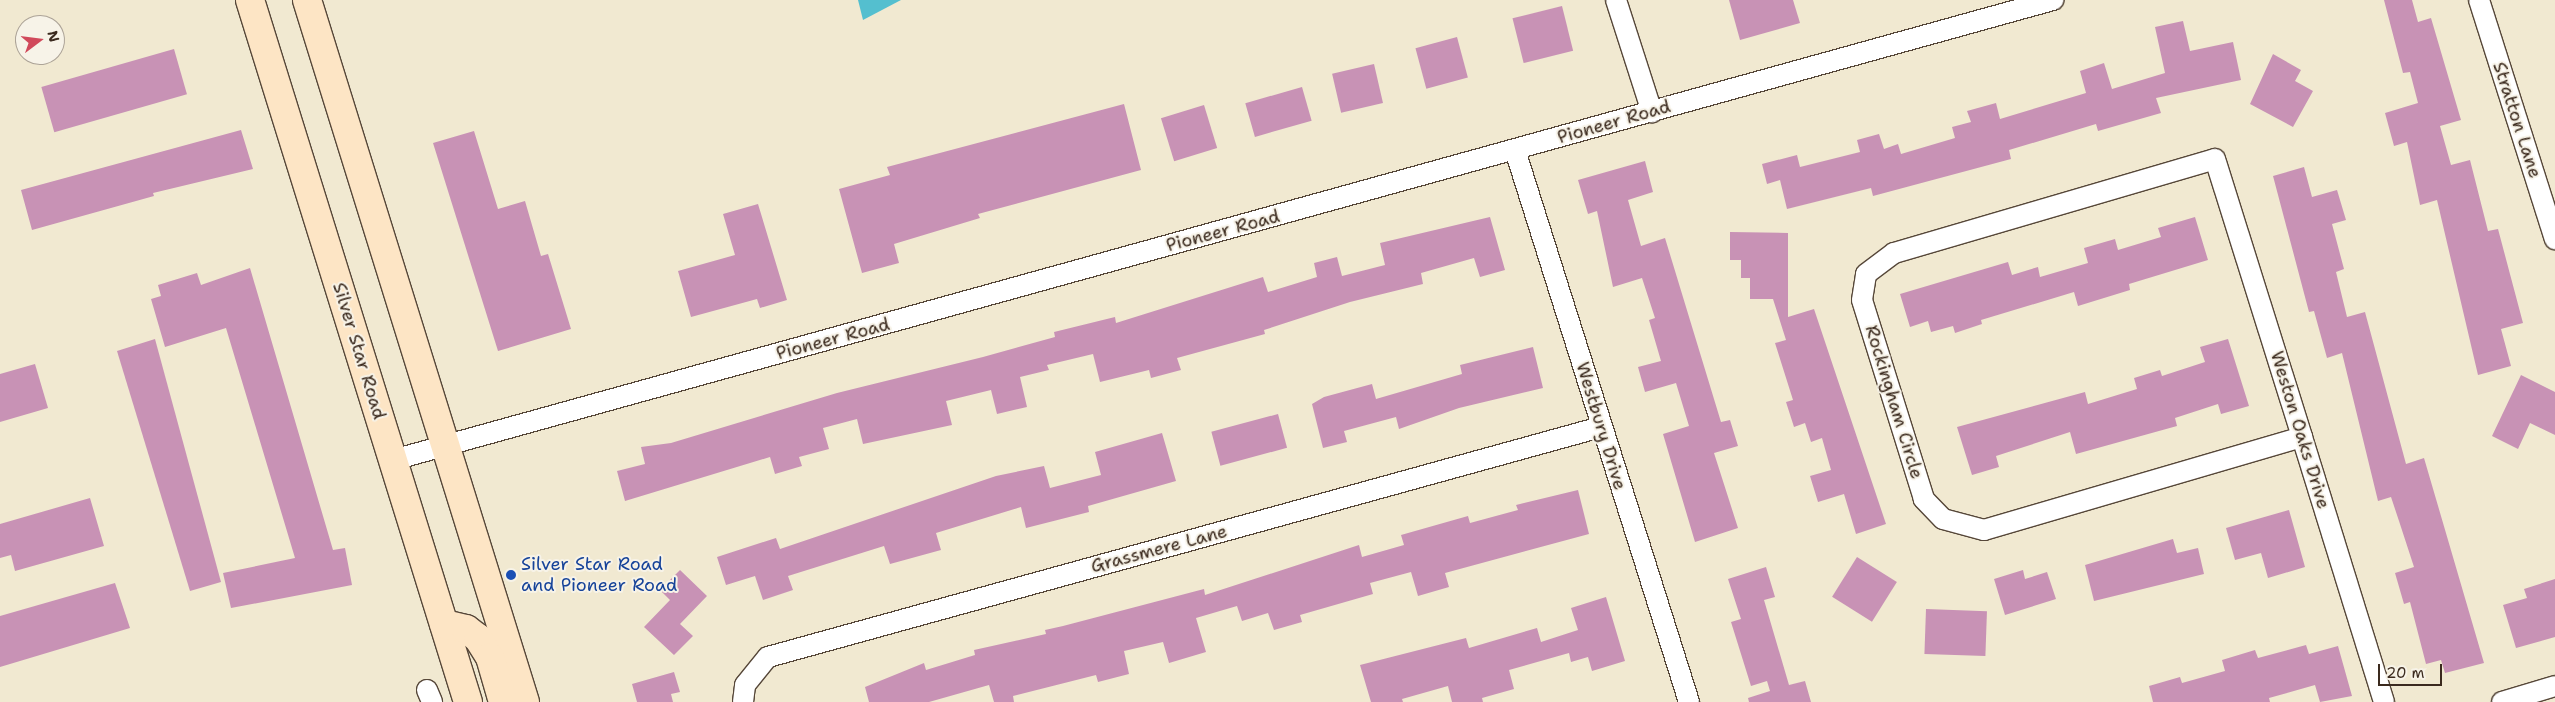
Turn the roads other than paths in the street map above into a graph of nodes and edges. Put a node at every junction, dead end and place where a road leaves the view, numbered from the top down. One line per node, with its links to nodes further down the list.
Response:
1 (250, 0): 13 (main road, Silver Star Road)
2 (307, 0): 12 (main road)
3 (1616, 0): 6 (street)
4 (2053, 0): 6 (street, Pioneer Road)
5 (2480, 0): 9 (street, Stratton Lane)
6 (1652, 112): 7 (street, Pioneer Road)
7 (1515, 150): 10 (street, Westbury Drive); 12 (street, Pioneer Road)
8 (2215, 159): 11 (street, Weston Oaks Drive); 11 (street, Rockingham Circle)
9 (2555, 239)
10 (1601, 427): 16 (street, Westbury Drive); 20 (street, Grassmere Lane)
11 (2302, 437): 21 (street, Weston Oaks Drive)
12 (444, 446): 13 (street, Pioneer Road); 19 (main road)
13 (393, 460): 14 (main road, Silver Star Road)
14 (444, 624): 17 (main road, Silver Star Road); 18 (main road)
15 (2555, 686): 22 (street)
16 (1683, 701)
17 (468, 702)
18 (503, 702)
19 (525, 702)
20 (743, 702)
21 (2384, 702)
22 (2502, 702)

